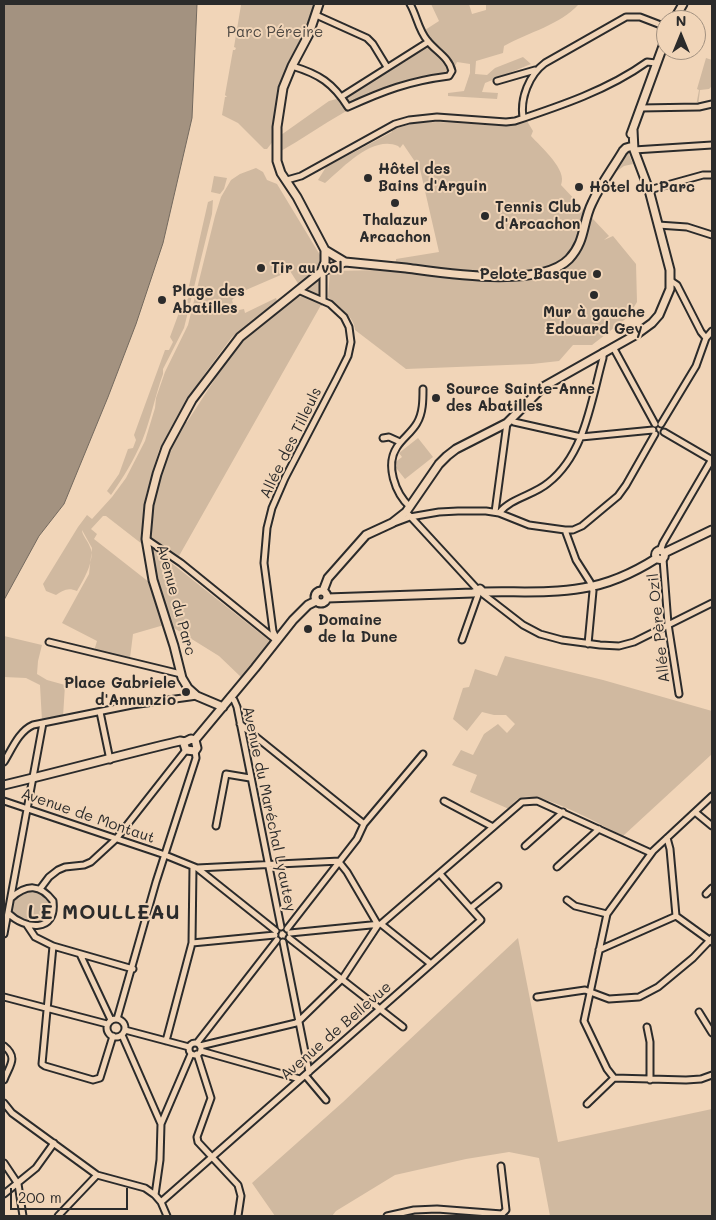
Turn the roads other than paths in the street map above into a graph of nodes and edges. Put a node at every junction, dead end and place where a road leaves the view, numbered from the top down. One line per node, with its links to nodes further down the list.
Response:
1 (319, 4): 3 (main road)
2 (410, 4): 5 (street)
3 (316, 15): 8 (main road); 9 (street)
4 (656, 23): 10 (street)
5 (428, 42): 9 (street); 12 (street)
6 (657, 60): 7 (main road)
7 (656, 63): 14 (main road); 15 (street)
8 (292, 66): 12 (street); 19 (main road)
9 (387, 67): 12 (street)
10 (535, 70): 11 (street); 15 (street)
11 (497, 81)
12 (341, 97)
13 (712, 104): 14 (street)
14 (640, 108): 17 (main road)
15 (523, 118): 19 (street)
16 (712, 145): 17 (street)
17 (632, 148): 20 (main road); 25 (main road, Avenue du Parc)
18 (712, 175): 20 (street)
19 (287, 180): 23 (main road)
20 (649, 190): 21 (main road)
21 (658, 226): 22 (street); 27 (main road)
22 (712, 235)
23 (325, 250): 24 (main road, Avenue du Parc); 26 (main road)
24 (332, 255): 25 (main road, Avenue du Parc); 26 (main road)
25 (345, 262): 26 (main road, Avenue du Parc)
26 (326, 267): 28 (main road, Avenue du Parc); 29 (street)
27 (671, 281): 31 (street); 32 (main road)
28 (298, 290): 29 (street, Allée des Tilleuls); 46 (main road, Avenue du Parc)
29 (323, 301): 55 (street, Allée des Tilleuls)
30 (712, 331): 31 (street)
31 (706, 338): 36 (street)
32 (612, 347): 33 (main road); 36 (street)
33 (603, 352): 35 (main road); 38 (street)
34 (424, 389): 40 (street)
35 (509, 422): 38 (street); 42 (main road); 43 (street)
36 (656, 428): 37 (street); 37 (street); 38 (street); 44 (street)
37 (664, 432): 41 (street)
38 (581, 437): 43 (street)
39 (383, 438): 40 (street)
40 (400, 442): 42 (street)
41 (712, 460): 47 (street)
42 (408, 512): 43 (street); 50 (street); 51 (main road)
43 (497, 512): 44 (street)
44 (565, 530): 48 (street)
45 (712, 530): 47 (main road)
46 (146, 539): 55 (street); 59 (main road, Avenue du Parc)
47 (661, 555): 48 (main road); 54 (street, Allée Père Ozil)
48 (592, 587): 49 (main road); 58 (street)
49 (494, 592): 50 (main road); 52 (street)
50 (480, 593): 51 (main road); 52 (street); 56 (street)
51 (325, 595): 55 (main road)
52 (491, 601): 58 (street)
53 (712, 603): 54 (street)
54 (668, 624): 58 (street); 60 (street, Allée Père Ozil)
55 (277, 640): 62 (main road)
56 (462, 640)
57 (49, 642): 59 (street)
58 (588, 644)
59 (181, 674): 61 (main road, Avenue du Parc)
60 (679, 694)
61 (197, 696): 63 (main road); 64 (street)
62 (230, 697): 63 (main road); 66 (street, Avenue du Maréchal Lyautey)
63 (223, 706): 67 (main road)
64 (100, 712): 65 (street); 72 (street)
65 (43, 723): 73 (street); 74 (street)
66 (239, 724): 75 (street, Avenue du Maréchal Lyautey); 83 (street)
67 (195, 740): 68 (main road); 70 (main road)
68 (186, 742): 69 (main road); 72 (main road)
69 (186, 750): 70 (main road); 89 (street)
70 (195, 751): 92 (street)
71 (424, 754): 83 (street)
72 (110, 760): 74 (main road)
73 (4, 762)
74 (33, 778): 76 (main road); 80 (street)
75 (250, 778): 84 (street); 94 (street, Avenue du Maréchal Lyautey)
76 (4, 785)
77 (712, 796): 82 (street)
78 (4, 801): 80 (street, Avenue de Montaut)
79 (444, 801): 86 (street)
80 (27, 809): 89 (street, Avenue de Montaut); 102 (street)
81 (563, 812): 86 (street); 87 (street); 90 (street)
82 (695, 812): 85 (street); 88 (street)
83 (364, 824): 93 (street)
84 (216, 826)
85 (712, 826)
86 (493, 827): 97 (street)
87 (598, 828): 91 (street); 96 (street)
88 (667, 838): 91 (street); 107 (street)
89 (116, 839): 92 (street, Avenue de Montaut); 99 (street)
90 (525, 846)
91 (651, 853): 106 (street)
92 (165, 855): 95 (street, Avenue de Montaut); 118 (street)
93 (340, 861): 94 (street); 109 (street); 110 (street)
94 (268, 864): 95 (street); 110 (street, Avenue du Maréchal Lyautey)
95 (195, 867): 110 (street); 113 (street)
96 (557, 867)
97 (440, 874): 104 (street); 109 (street)
98 (498, 886): 104 (street)
99 (40, 888): 102 (street); 108 (street)
100 (712, 888): 101 (street)
101 (706, 894)
102 (11, 898): 105 (street)
103 (567, 900): 106 (street)
104 (471, 908): 117 (street, Avenue de Bellevue)
105 (8, 913): 108 (street); 111 (street)
106 (607, 914): 115 (street)
107 (676, 916): 112 (street); 115 (street)
108 (27, 925): 114 (street)
109 (379, 925): 110 (street); 117 (street); 119 (street)
110 (282, 933): 113 (street); 119 (street); 127 (street); 137 (street)
111 (4, 934)
112 (712, 940): 120 (street)
113 (192, 943): 134 (street)
114 (53, 946): 116 (street); 123 (street)
115 (599, 950): 120 (street)
116 (80, 954): 118 (street); 126 (street)
117 (431, 964): 124 (street, Avenue de Bellevue)
118 (133, 969): 126 (street)
119 (341, 980): 124 (street); 127 (street)
120 (591, 992): 122 (street); 140 (street)
121 (4, 997): 123 (street)
122 (536, 997)
123 (48, 1009): 128 (street); 133 (street)
124 (381, 1009): 129 (street); 138 (street, Avenue de Bellevue)
125 (699, 1012): 132 (street)
126 (114, 1019): 128 (street); 131 (street)
127 (299, 1021): 137 (street); 138 (street)
128 (107, 1024): 133 (street)
129 (403, 1027)
130 (647, 1027): 143 (street)
131 (123, 1032): 133 (street); 134 (street); 147 (street)
132 (712, 1033)
133 (113, 1036)
134 (166, 1041): 136 (street)
135 (4, 1046): 141 (street)
136 (189, 1047): 137 (street); 137 (street)
137 (197, 1050): 142 (street); 147 (street); 149 (street)
138 (307, 1073): 142 (street, Avenue de Bellevue); 144 (street)
139 (712, 1075): 143 (street)
140 (614, 1078): 143 (street); 146 (street)
141 (4, 1079)
142 (300, 1079): 149 (street, Avenue de Bellevue)
143 (650, 1080)
144 (326, 1100)
145 (4, 1104): 148 (street)
146 (587, 1104)
147 (161, 1124): 155 (street)
148 (54, 1143): 152 (street); 153 (street)
149 (212, 1157): 156 (street, Avenue de Bellevue); 157 (street)
150 (4, 1163): 153 (street)
151 (501, 1166): 161 (street)
152 (97, 1175): 155 (street); 159 (street)
153 (18, 1184): 154 (street); 158 (street)
154 (4, 1194)
155 (155, 1195): 156 (street)
156 (161, 1202): 160 (street)
157 (237, 1215)
158 (23, 1216)
159 (58, 1216)
160 (167, 1216)
161 (387, 1216)

